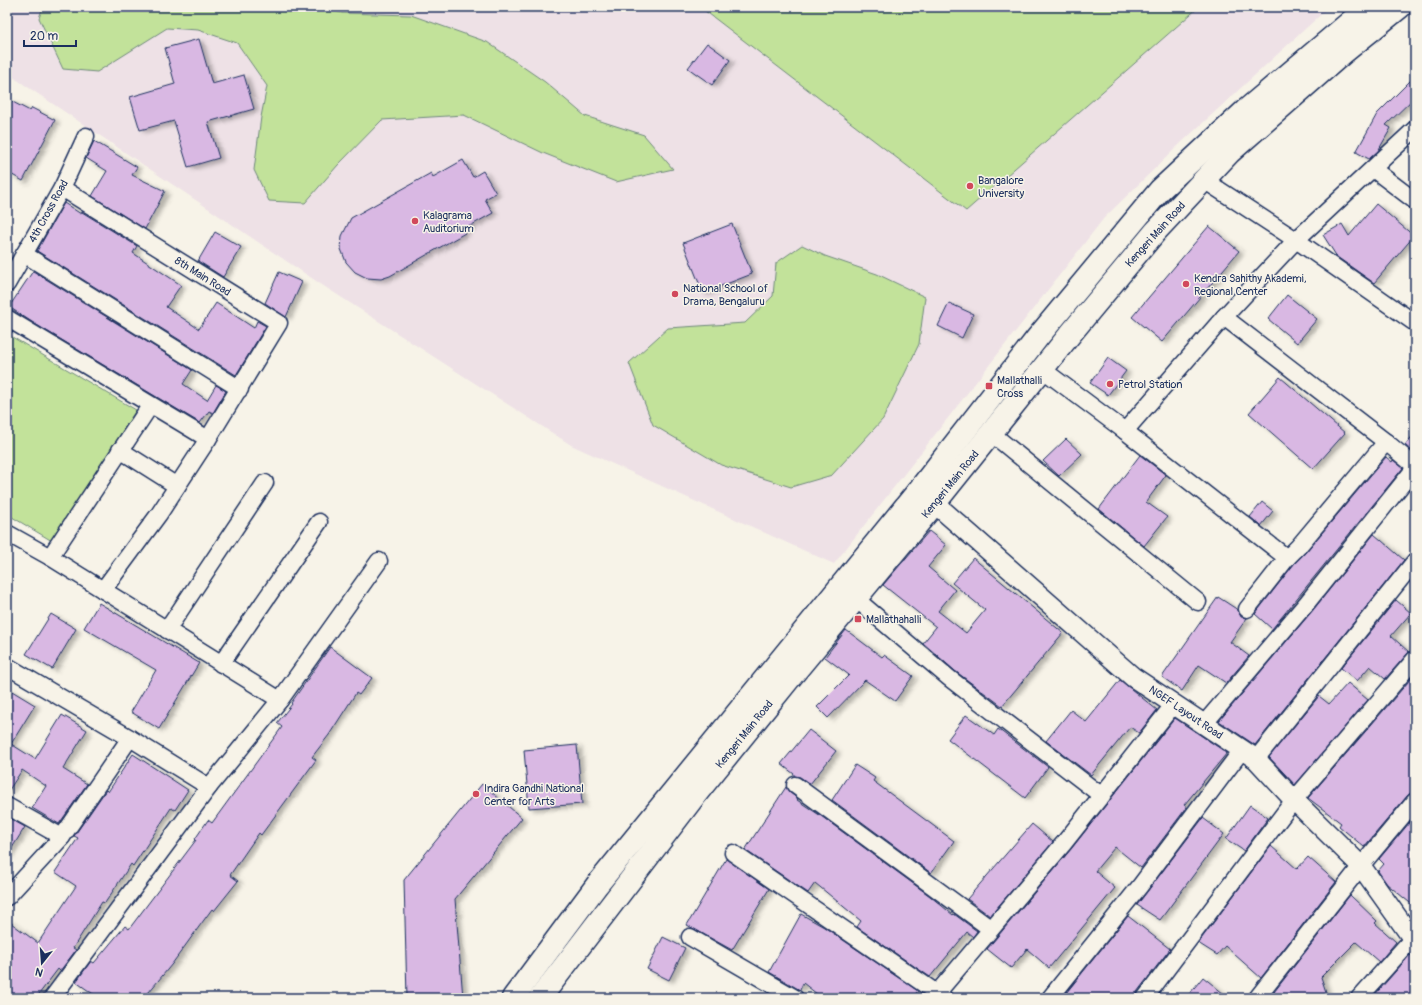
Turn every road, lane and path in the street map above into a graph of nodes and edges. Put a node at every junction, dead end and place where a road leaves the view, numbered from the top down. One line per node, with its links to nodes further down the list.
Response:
1 (1368, 7): 26 (main road, Kengeri Main Road)
2 (1400, 7): 6 (main road, Kengeri Main Road)
3 (1415, 129): 5 (street)
4 (86, 136): 7 (street, 4th Cross Road)
5 (1373, 169): 8 (street); 9 (street)
6 (1204, 180): 9 (street); 15 (main road, Kengeri Main Road)
7 (62, 188): 10 (street, 4th Cross Road); 16 (street, 8th Main Road)
8 (1415, 201)
9 (1296, 240): 12 (street); 14 (street)
10 (24, 254): 11 (street, 4th Cross Road); 16 (street)
11 (7, 284)
12 (1224, 317): 18 (street); 21 (street)
13 (7, 318): 17 (street)
14 (1415, 324)
15 (1042, 369): 18 (street); 19 (main road, Kengeri Main Road)
16 (240, 389): 20 (street)
17 (150, 406): 20 (street); 22 (street)
18 (1125, 431): 30 (street)
19 (991, 433): 26 (main road, Kengeri Main Road); 35 (street)
20 (208, 440): 25 (street)
21 (1386, 442): 23 (street); 30 (street)
22 (120, 450): 25 (street); 29 (street)
23 (1415, 467): 43 (street)
24 (265, 483): 37 (street)
25 (177, 486): 33 (street)
26 (927, 496): 34 (main road, Kengeri Main Road); 42 (street, NGEF Layout Road); 61 (main road, Kengeri Main Road)
27 (320, 522): 39 (street)
28 (7, 533): 29 (street)
29 (50, 557): 33 (street)
30 (1287, 558): 36 (street)
31 (379, 561): 41 (street)
32 (1415, 561): 45 (street)
33 (103, 590): 37 (street)
34 (856, 599): 48 (street); 62 (main road, Kengeri Main Road)
35 (1198, 602)
36 (1247, 609)
37 (167, 630): 39 (street)
38 (1415, 659): 49 (street)
39 (221, 664): 41 (street)
40 (7, 666): 44 (street)
41 (280, 700): 47 (street)
42 (1174, 704): 43 (street, NGEF Layout Road); 48 (street)
43 (1204, 724): 45 (street, NGEF Layout Road)
44 (130, 738): 47 (street); 52 (street)
45 (1249, 755): 49 (street, NGEF Layout Road); 64 (street)
46 (795, 785): 56 (street)
47 (209, 787): 60 (street)
48 (1102, 796): 56 (street)
49 (1294, 800): 54 (street, NGEF Layout Road); 65 (street)
50 (1415, 801): 54 (street)
51 (7, 806): 52 (street)
52 (62, 837): 55 (street)
53 (733, 853): 59 (street)
54 (1360, 866): 58 (street, NGEF Layout Road); 66 (street)
55 (7, 897)
56 (991, 929): 59 (street)
57 (690, 937): 63 (street)
58 (1414, 940): 67 (street)
59 (938, 996)
60 (52, 998)
61 (513, 998)
62 (540, 998)
63 (795, 998)
64 (1050, 998)
65 (1145, 998)
66 (1258, 998)
67 (1359, 998)

